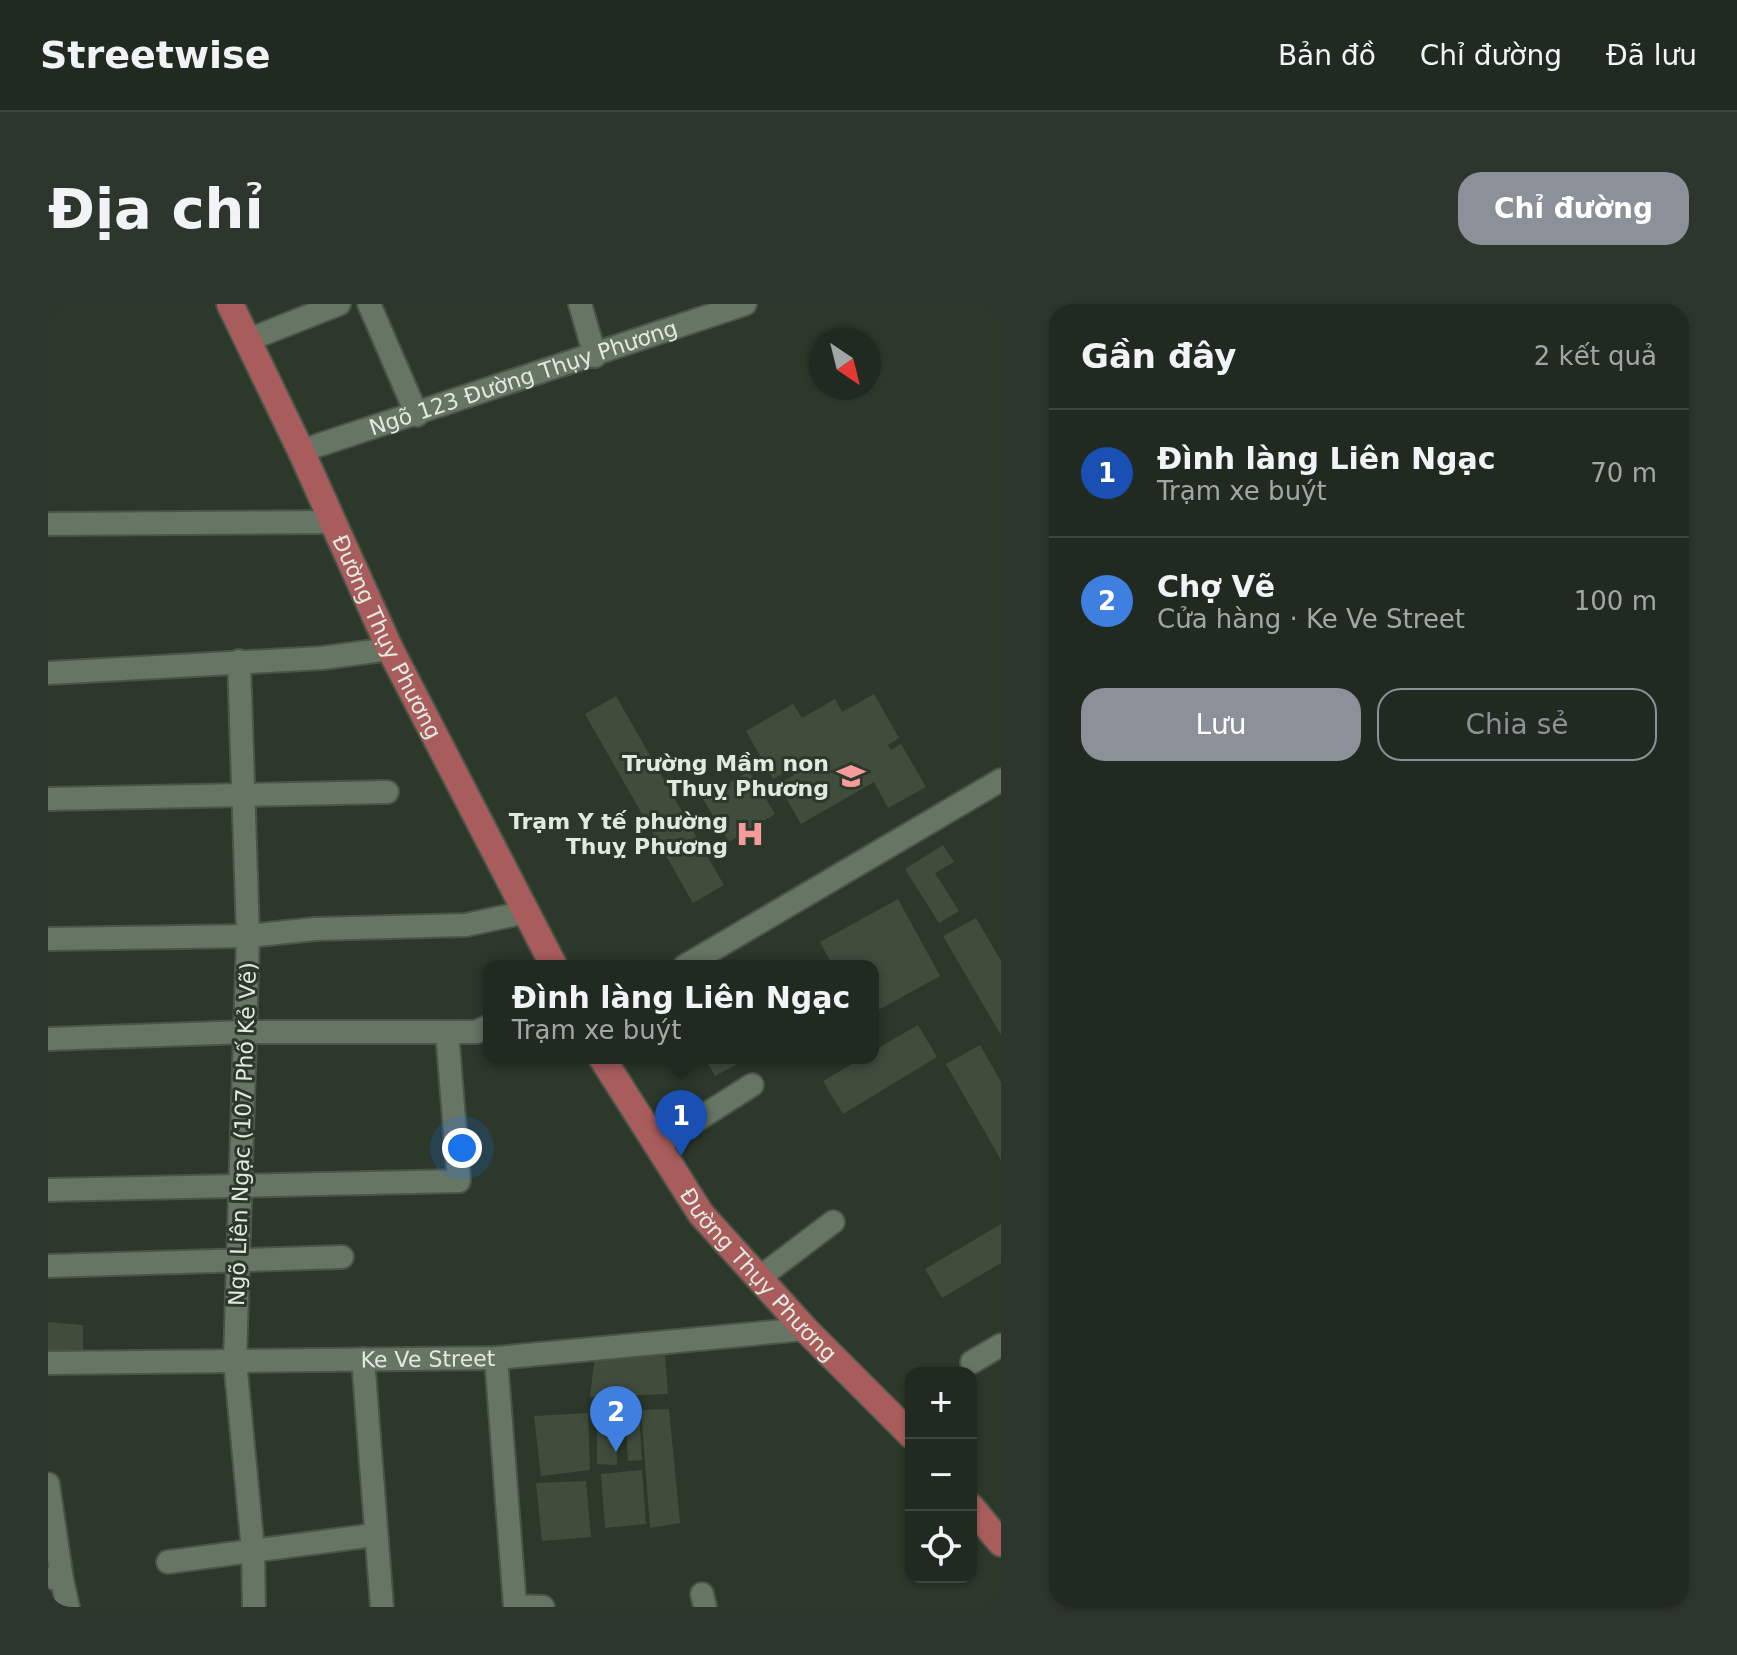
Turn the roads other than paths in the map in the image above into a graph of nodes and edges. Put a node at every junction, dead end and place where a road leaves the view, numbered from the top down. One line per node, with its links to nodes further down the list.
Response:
1 (230, 304): 7 (main road, Đường Thụy Phương)
2 (339, 304): 6 (street)
3 (369, 304): 9 (street)
4 (580, 304): 8 (street)
5 (745, 304): 8 (street, Ngõ 123 Đường Thụy Phương)
6 (311, 309): 7 (street)
7 (248, 340): 10 (main road, Đường Thụy Phương)
8 (595, 356): 9 (street, Ngõ 123 Đường Thụy Phương)
9 (417, 415): 10 (street, Ngõ 123 Đường Thụy Phương)
10 (301, 451): 11 (main road, Đường Thụy Phương)
11 (332, 522): 12 (street); 13 (main road, Đường Thụy Phương)
12 (48, 524)
13 (390, 649): 14 (street); 20 (main road, Đường Thụy Phương)
14 (239, 661): 15 (street); 18 (street, Ngõ Liên Ngạc (107 Phố Kẻ Vẽ))
15 (48, 673)
16 (1001, 780): 24 (street)
17 (387, 792): 18 (street)
18 (243, 793): 19 (street); 21 (street, Ngõ Liên Ngạc (107 Phố Kẻ Vẽ))
19 (48, 799)
20 (526, 912): 21 (street); 23 (main road, Đường Thụy Phương)
21 (248, 936): 22 (street); 26 (street, Ngõ Liên Ngạc (107 Phố Kẻ Vẽ))
22 (48, 939)
23 (551, 960)
24 (695, 960)
25 (483, 1029): 27 (street)
26 (245, 1032): 27 (street); 28 (street); 32 (street, Ngõ Liên Ngạc (107 Phố Kẻ Vẽ))
27 (447, 1032): 32 (street)
28 (48, 1039)
29 (606, 1064): 31 (main road, Đường Thụy Phương)
30 (752, 1085): 31 (street)
31 (656, 1146): 38 (main road, Đường Thụy Phương)
32 (240, 1186): 33 (street); 36 (street, Ngõ Liên Ngạc (107 Phố Kẻ Vẽ))
33 (48, 1190)
34 (833, 1222): 38 (street)
35 (342, 1257): 36 (street)
36 (238, 1260): 37 (street); 43 (street, Ngõ Liên Ngạc (107 Phố Kẻ Vẽ))
37 (48, 1266)
38 (759, 1278): 39 (main road, Đường Thụy Phương)
39 (805, 1329): 41 (street, Ke Ve Street); 46 (main road, Đường Thụy Phương)
40 (1001, 1345): 44 (street)
41 (496, 1358): 42 (street, Ke Ve Street); 57 (street)
42 (363, 1359): 43 (street, Ke Ve Street); 49 (street)
43 (235, 1361): 45 (street, Ke Ve Street); 51 (street, Ngõ Liên Ngạc (107 Phố Kẻ Vẽ))
44 (972, 1362)
45 (48, 1363)
46 (905, 1429)
47 (48, 1484): 53 (street)
48 (974, 1511): 50 (main road)
49 (374, 1535): 51 (street); 56 (street)
50 (1000, 1541)
51 (253, 1550): 52 (street); 55 (street, Ngõ Liên Ngạc (107 Phố Kẻ Vẽ))
52 (168, 1562)
53 (55, 1578): 54 (street)
54 (68, 1607)
55 (254, 1607)
56 (382, 1607)
57 (543, 1607)

